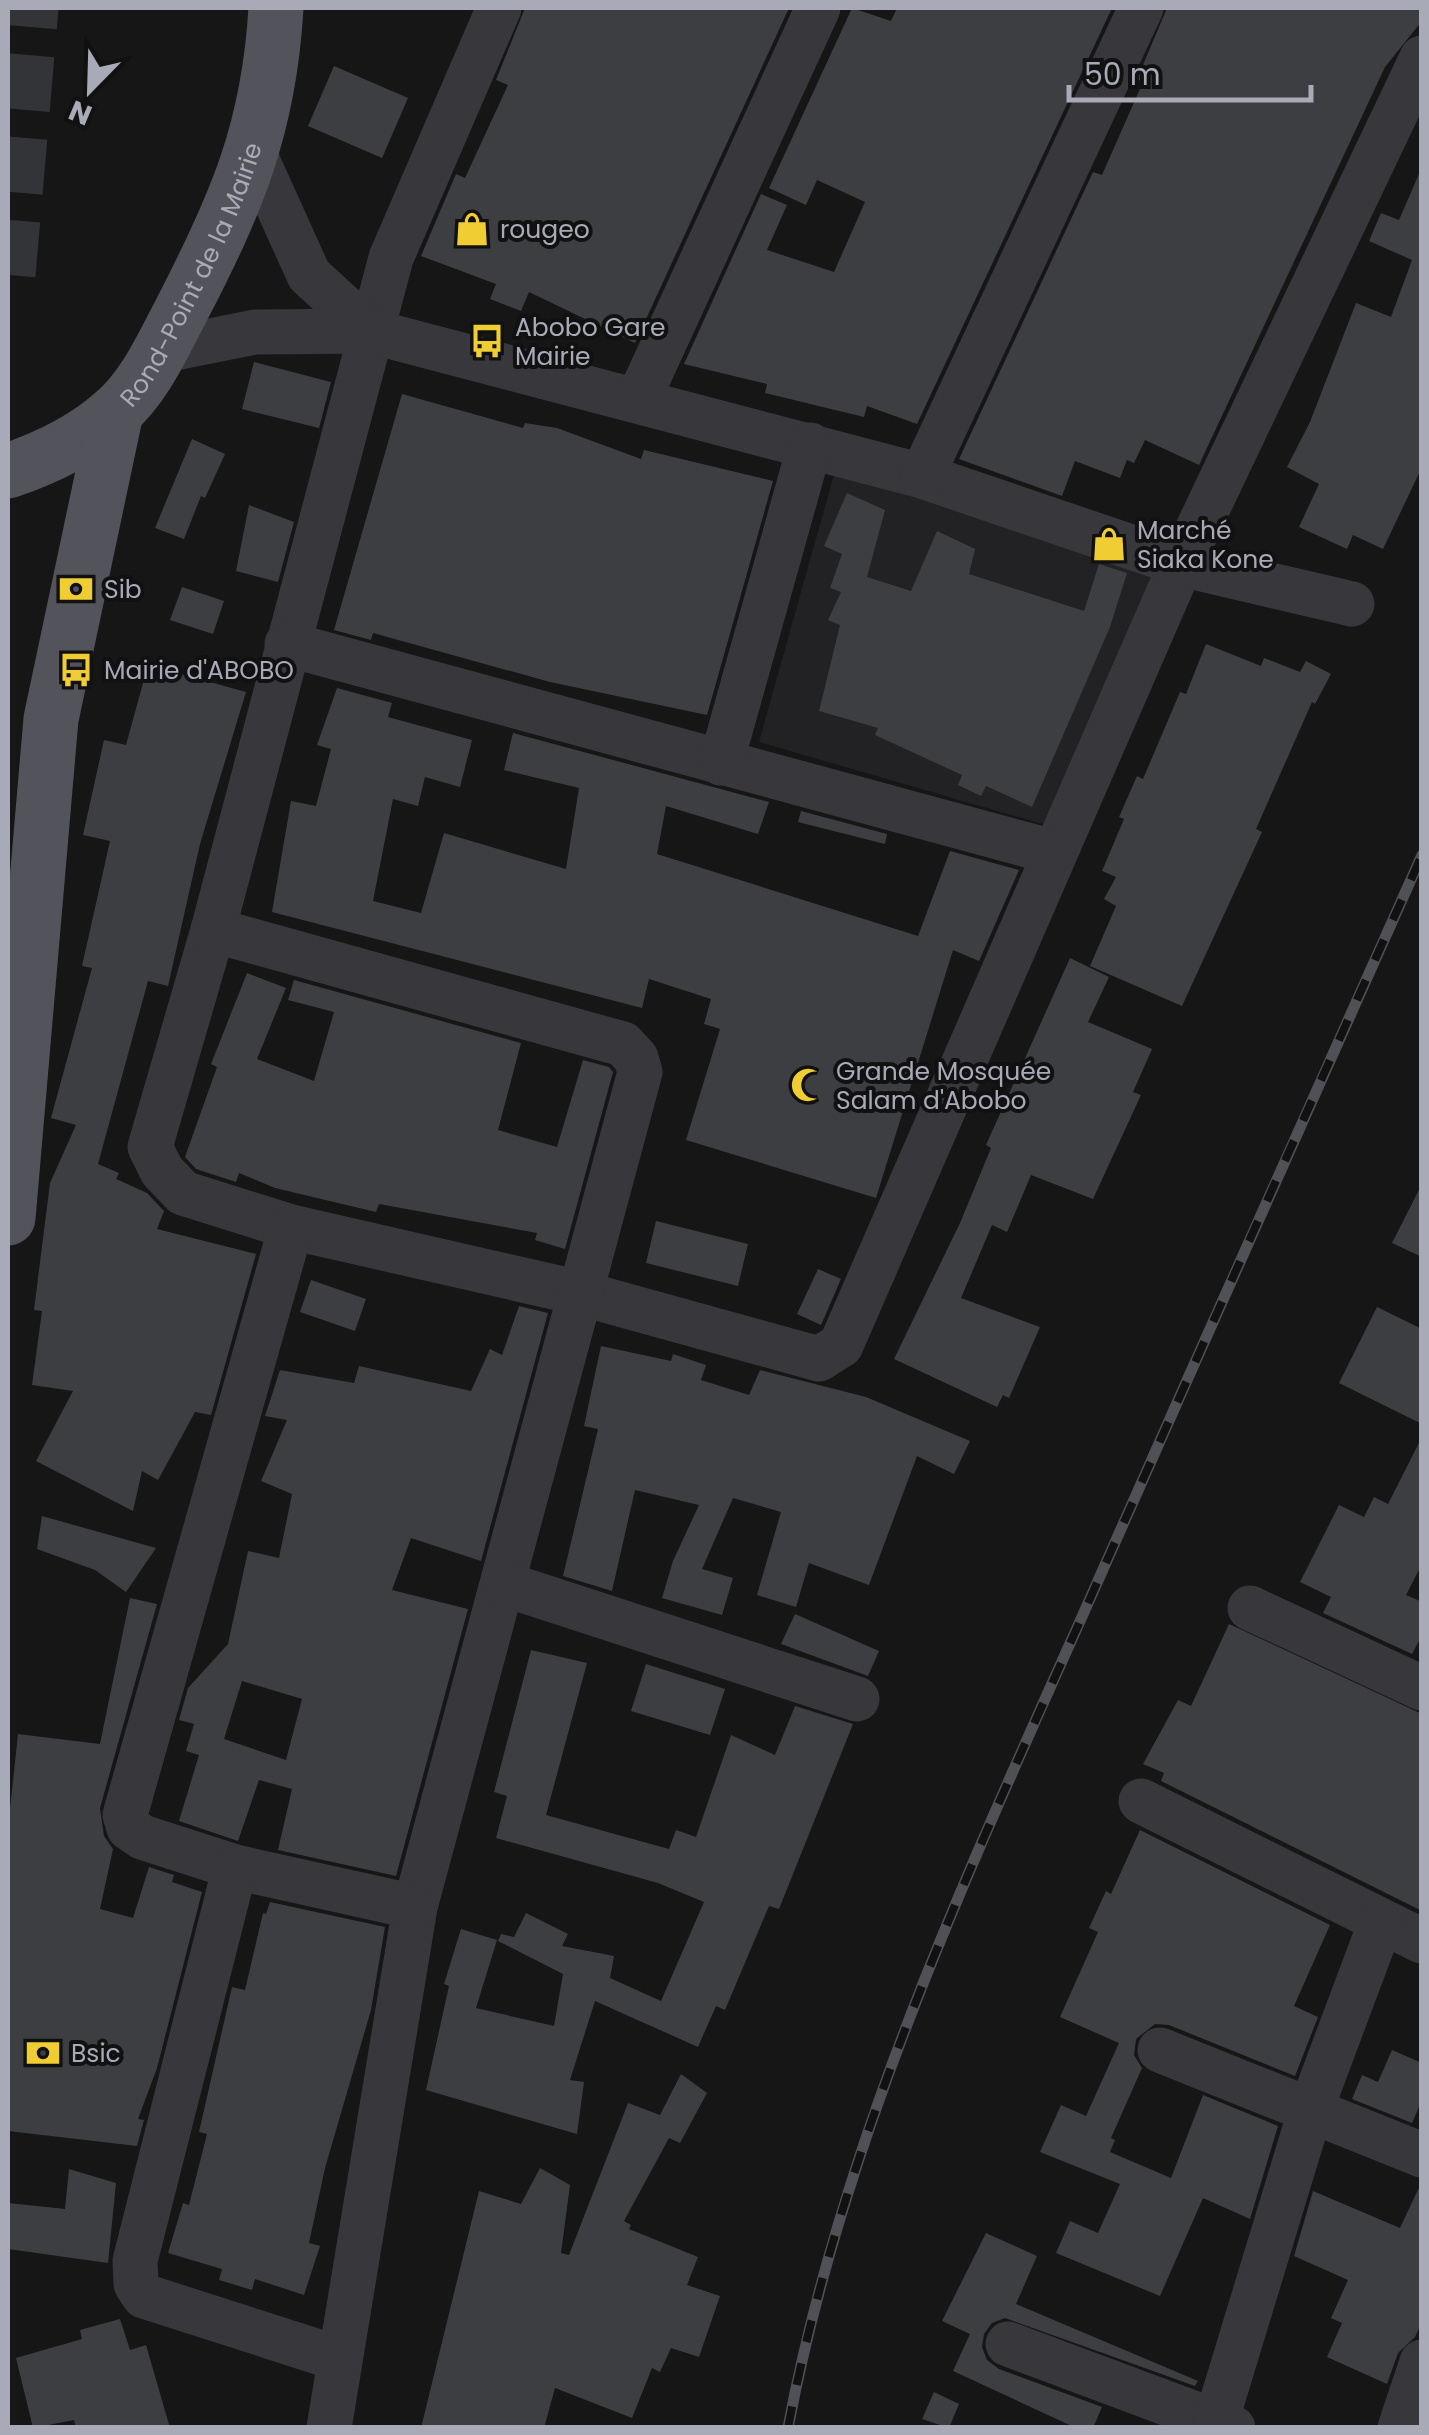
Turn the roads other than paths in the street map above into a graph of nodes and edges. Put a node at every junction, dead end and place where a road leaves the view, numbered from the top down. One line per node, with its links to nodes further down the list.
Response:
1 (276, 8): 6 (main road, Rond-Point de la Mairie)
2 (498, 8): 7 (street)
3 (818, 8): 9 (street)
4 (1141, 8): 13 (street)
5 (1422, 58): 14 (street)
6 (253, 151): 7 (street); 8 (main road, Rond-Point de la Mairie)
7 (370, 331): 8 (street); 9 (street); 16 (street)
8 (160, 352): 10 (main road, Rond-Point de la Mairie)
9 (638, 400): 11 (street)
10 (116, 412): 12 (main road, Rond-Point de la Mairie); 20 (main road)
11 (810, 445): 13 (street); 17 (street)
12 (8, 471)
13 (922, 476): 14 (street)
14 (1181, 564): 15 (street); 18 (street)
15 (1352, 604)
16 (287, 644): 17 (street); 19 (street)
17 (722, 762): 18 (street)
18 (1053, 852): 22 (street)
19 (213, 930): 21 (street); 22 (street)
20 (8, 1218)
21 (291, 1227): 22 (street); 28 (street)
22 (580, 1293): 23 (street)
23 (504, 1584): 26 (street); 29 (street)
24 (1250, 1608): 25 (street)
25 (1422, 1688)
26 (857, 1700)
27 (1141, 1801): 30 (street)
28 (235, 1867): 29 (street); 36 (street)
29 (415, 1907): 36 (street)
30 (1381, 1922): 31 (street); 33 (street)
31 (1422, 1940)
32 (1160, 2050): 33 (street)
33 (1311, 2109): 34 (street); 38 (street)
34 (1422, 2155)
35 (1008, 2344): 38 (street)
36 (337, 2358): 39 (street)
37 (1422, 2362): 40 (street)
38 (1221, 2426)
39 (329, 2428)
40 (1400, 2428)

